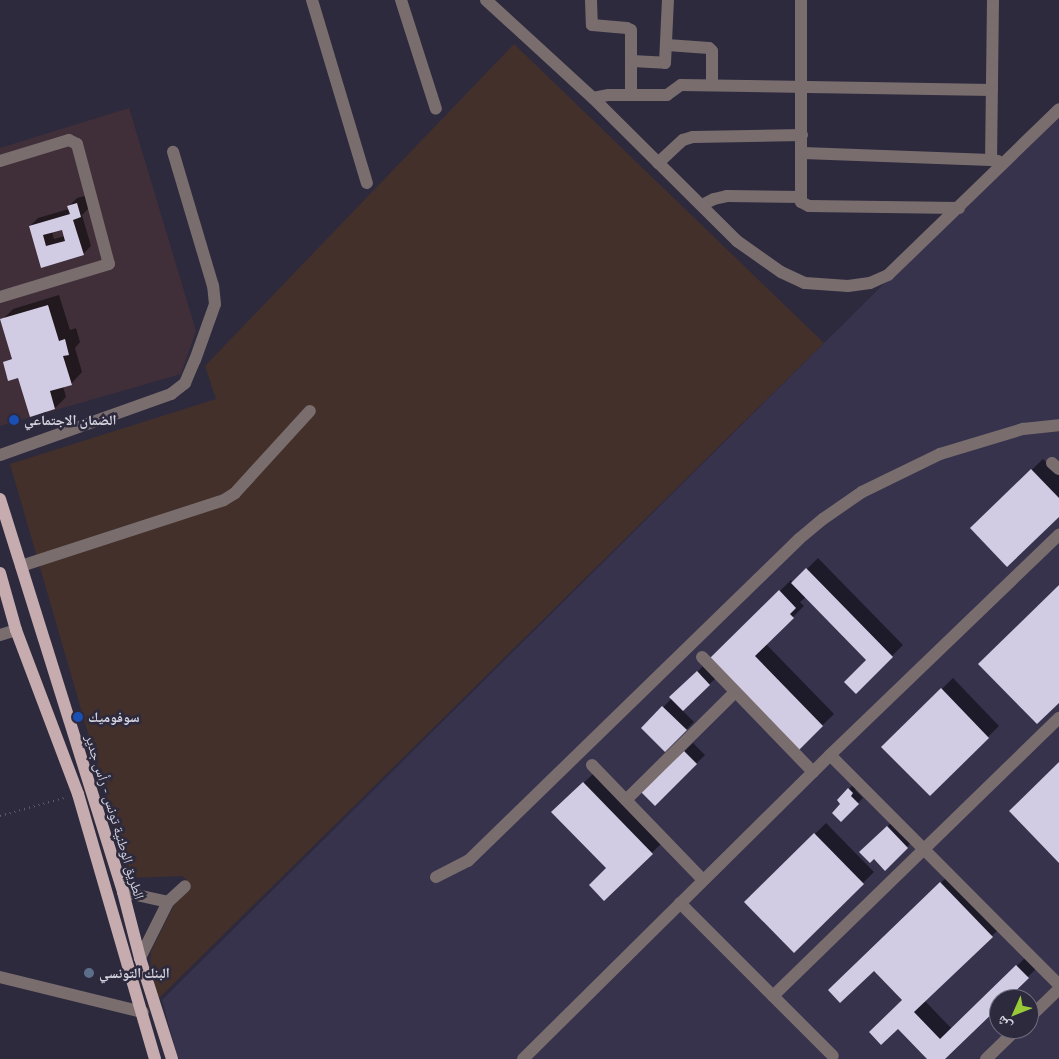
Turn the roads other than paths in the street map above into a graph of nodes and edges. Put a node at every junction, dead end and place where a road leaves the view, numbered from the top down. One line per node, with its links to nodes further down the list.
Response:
1 (312, 0): 24 (street)
2 (401, 0): 16 (street)
3 (486, 0): 14 (street)
4 (591, 0): 9 (street)
5 (668, 0): 8 (street)
6 (801, 0): 11 (street)
7 (994, 0): 12 (street)
8 (667, 44): 9 (street); 10 (street)
9 (632, 61): 13 (street)
10 (712, 84): 11 (street); 13 (street)
11 (802, 87): 12 (street); 17 (street)
12 (992, 90): 20 (street)
13 (631, 94): 14 (street)
14 (593, 98): 23 (street)
15 (1059, 108): 22 (street)
16 (436, 109)
17 (802, 135): 19 (street); 23 (street)
18 (174, 152): 31 (street)
19 (803, 153): 20 (street); 25 (street)
20 (991, 160): 22 (street)
21 (0, 161): 28 (street)
22 (1005, 161): 27 (street)
23 (658, 163): 26 (street)
24 (367, 183)
25 (801, 197): 26 (street); 27 (street)
26 (702, 205): 27 (street)
27 (959, 208)
28 (0, 297)
29 (310, 411): 34 (street)
30 (1059, 425): 46 (street)
31 (0, 455)
32 (0, 499): 34 (main road, الطريق الوطنية تونس - رأس جدير)
33 (1059, 535): 41 (street)
34 (21, 566): 49 (main road, الطريق الوطنية تونس - رأس جدير)
35 (0, 573): 36 (main road, الطريق الوطنية تونس - رأس جدير)
36 (16, 630): 37 (street); 57 (main road, الطريق الوطنية تونس - رأس جدير)
37 (0, 635)
38 (702, 657): 39 (street)
39 (736, 692): 43 (street); 44 (street)
40 (1059, 718): 45 (street)
41 (830, 755): 43 (street); 45 (street)
42 (592, 765): 44 (street)
43 (813, 772): 47 (street)
44 (626, 800): 47 (street)
45 (924, 850): 54 (street); 55 (street)
46 (436, 877)
47 (704, 880): 51 (street)
48 (185, 886): 50 (street)
49 (123, 892): 50 (street); 52 (main road, الطريق الوطنية تونس - رأس جدير)
50 (168, 902): 52 (street)
51 (680, 903): 55 (street); 62 (street)
52 (140, 958): 61 (main road, الطريق الوطنية تونس - رأس جدير)
53 (0, 977): 57 (street)
54 (1059, 987): 56 (street)
55 (773, 996): 59 (street)
56 (1039, 1008)
57 (143, 1012): 60 (main road, الطريق الوطنية تونس - رأس جدير)
58 (1007, 1039): 63 (street)
59 (833, 1056)
60 (154, 1059)
61 (172, 1059)
62 (523, 1059)
63 (986, 1059)

